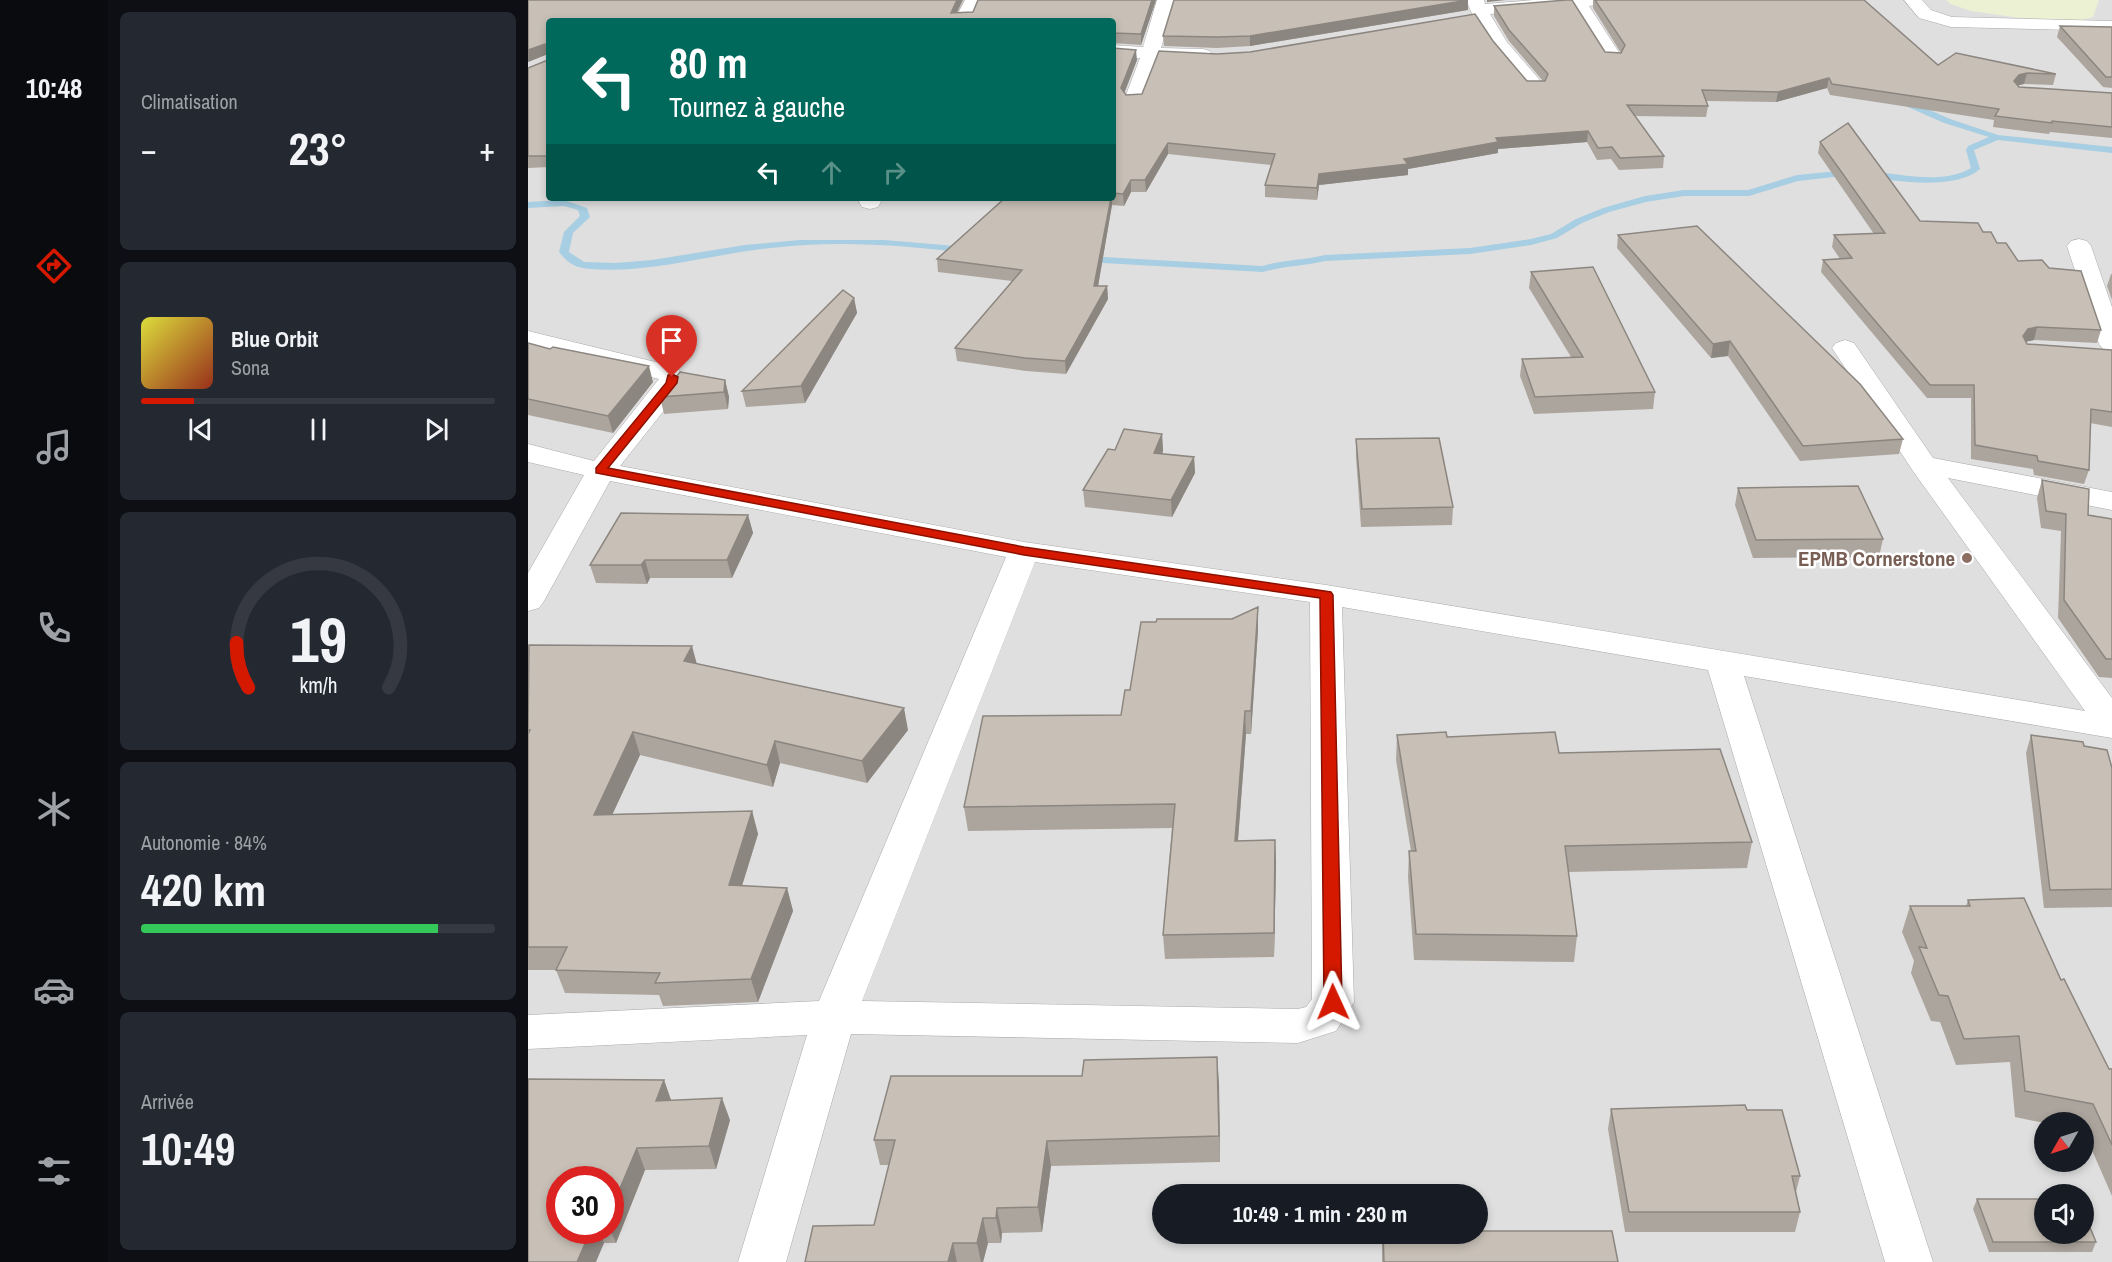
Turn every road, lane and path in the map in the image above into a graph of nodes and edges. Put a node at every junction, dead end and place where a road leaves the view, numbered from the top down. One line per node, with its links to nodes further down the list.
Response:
1 (974, 0): 6 (street)
2 (1166, 0): 10 (street)
3 (1913, 0): 8 (street)
4 (1586, 1): 5 (street); 12 (street)
5 (1478, 9): 7 (street); 13 (street)
6 (965, 18)
7 (1457, 21)
8 (2112, 26)
9 (1116, 51): 10 (street)
10 (1151, 52): 11 (street); 14 (street)
11 (1217, 56)
12 (1613, 57)
13 (1535, 86)
14 (1134, 100)
15 (2079, 246): 18 (street)
16 (528, 339): 21 (street)
17 (1845, 348): 20 (street)
18 (2105, 350)
19 (528, 453): 21 (street)
20 (1923, 465): 22 (street); 27 (street)
21 (600, 471): 23 (street); 25 (street)
22 (2112, 501)
23 (1024, 551): 24 (street); 28 (street)
24 (1326, 595): 26 (street); 28 (street)
25 (528, 601)
26 (1722, 661): 27 (street); 31 (street)
27 (2112, 726)
28 (834, 1017): 29 (street); 30 (street)
29 (528, 1032)
30 (762, 1262)
31 (1909, 1262)

